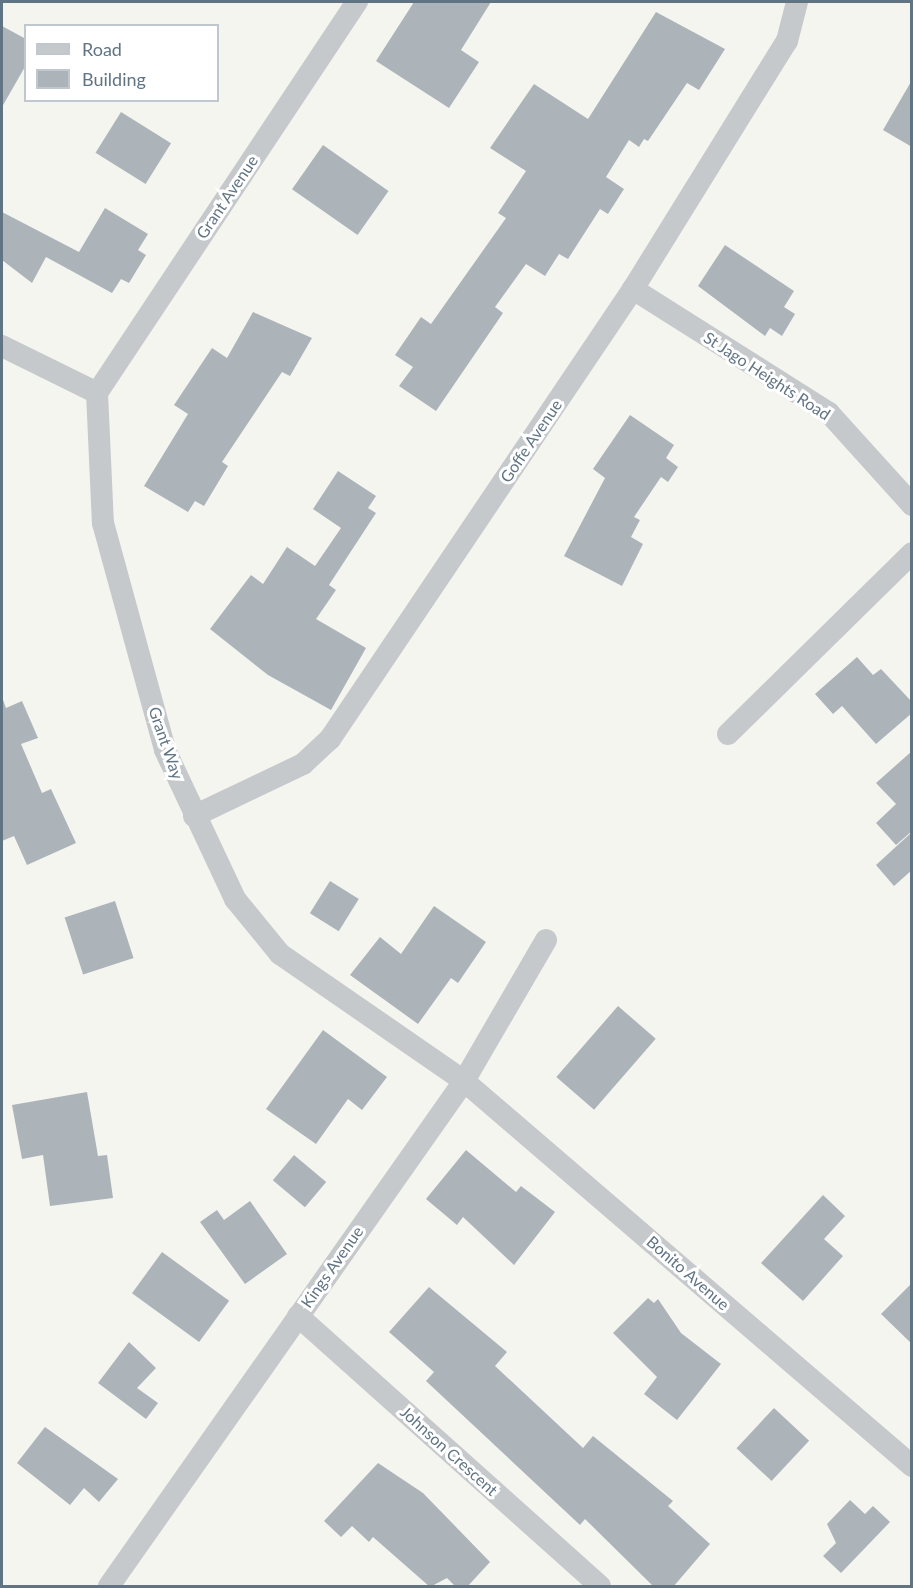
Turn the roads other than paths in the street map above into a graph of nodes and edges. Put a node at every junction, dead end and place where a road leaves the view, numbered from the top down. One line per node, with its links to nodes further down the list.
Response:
1 (357, 2): 5 (street, Grant Avenue)
2 (797, 2): 3 (street, Goffe Avenue)
3 (633, 289): 6 (street, St Jago Heights Road); 9 (street, Goffe Avenue)
4 (2, 346): 5 (street)
5 (97, 393): 9 (street, Grant Way)
6 (912, 505)
7 (912, 554): 8 (street)
8 (728, 734)
9 (194, 816): 11 (street, Grant Way)
10 (546, 940): 11 (street, Kings Avenue)
11 (464, 1081): 12 (street, Kings Avenue); 13 (street, Bonito Avenue)
12 (298, 1316): 14 (street, Kings Avenue); 15 (street, Johnson Crescent)
13 (912, 1466)
14 (116, 1584)
15 (600, 1587)

